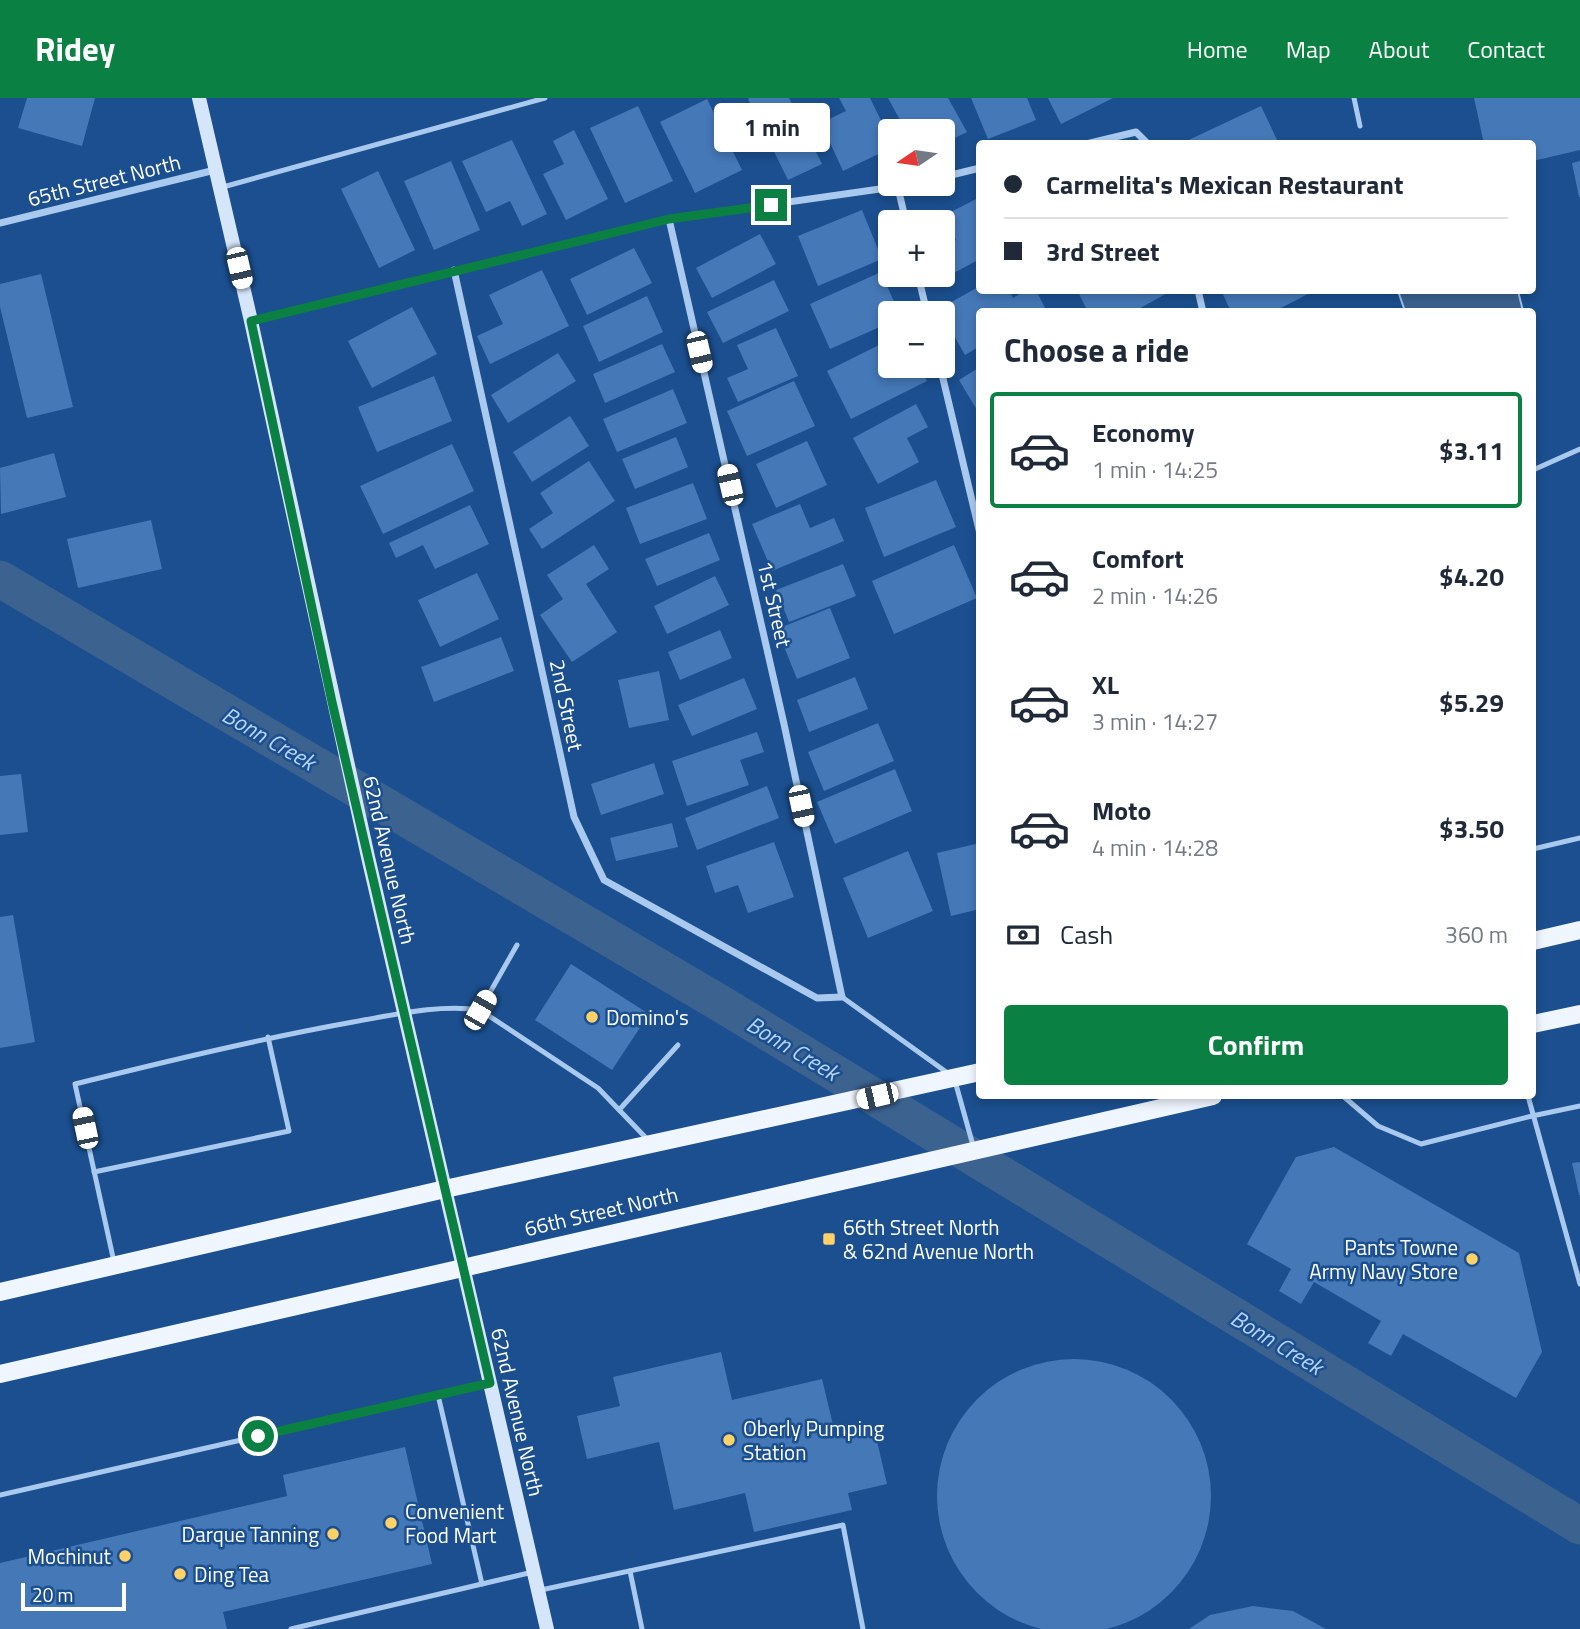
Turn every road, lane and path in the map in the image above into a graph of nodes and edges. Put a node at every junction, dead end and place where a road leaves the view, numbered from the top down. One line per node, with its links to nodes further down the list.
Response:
1 (199, 98): 8 (street, 62nd Avenue North)
2 (545, 98): 10 (lane)
3 (1354, 98): 4 (lane)
4 (1360, 126)
5 (1103, 140): 6 (street)
6 (1144, 140)
7 (976, 169): 9 (street)
8 (215, 170): 10 (street, 62nd Avenue North); 13 (street, 65th Street North)
9 (956, 174)
10 (220, 188): 15 (street, 62nd Avenue North)
11 (878, 191): 12 (street)
12 (669, 219): 14 (street); 25 (street, 1st Street)
13 (0, 223)
14 (454, 270): 15 (street); 25 (street, 2nd Street)
15 (251, 321): 27 (street, 62nd Avenue North)
16 (943, 378): 19 (street)
17 (1580, 449): 18 (lane)
18 (1536, 469)
19 (976, 517)
20 (1580, 838): 21 (lane)
21 (1536, 848)
22 (1580, 930): 23 (main road)
23 (1536, 940)
24 (517, 945): 26 (lane)
25 (842, 997): 33 (lane)
26 (480, 1010): 27 (lane); 38 (lane)
27 (404, 1013): 30 (lane); 43 (street, 62nd Avenue North)
28 (1580, 1014): 29 (main road)
29 (1536, 1023)
30 (268, 1037): 42 (lane); 42 (lane)
31 (678, 1045): 38 (lane)
32 (976, 1073): 33 (main road)
33 (954, 1078): 40 (main road); 41 (lane)
34 (1199, 1099): 41 (main road, 66th Street North)
35 (1346, 1099): 39 (lane)
36 (1529, 1099): 39 (lane)
37 (1580, 1106): 39 (lane)
38 (619, 1110): 40 (lane)
39 (1532, 1116): 46 (lane)
40 (653, 1144): 43 (main road)
41 (974, 1149): 45 (main road, 66th Street North)
42 (94, 1172): 44 (lane)
43 (445, 1189): 44 (main road); 45 (street, 62nd Avenue North)
44 (115, 1265): 47 (main road)
45 (463, 1267): 48 (main road, 66th Street North); 49 (street, 62nd Avenue North)
46 (1580, 1284)
47 (0, 1292)
48 (0, 1374)
49 (490, 1383): 50 (lane); 53 (street, 62nd Avenue North)
50 (439, 1395): 51 (lane); 54 (lane)
51 (0, 1495)
52 (630, 1571): 55 (lane); 58 (lane); 59 (lane)
53 (534, 1572): 54 (lane); 55 (street, 62nd Avenue North)
54 (482, 1584): 56 (lane)
55 (538, 1591): 57 (street, 62nd Avenue North)
56 (291, 1629)
57 (547, 1629)
58 (642, 1629)
59 (863, 1629)

